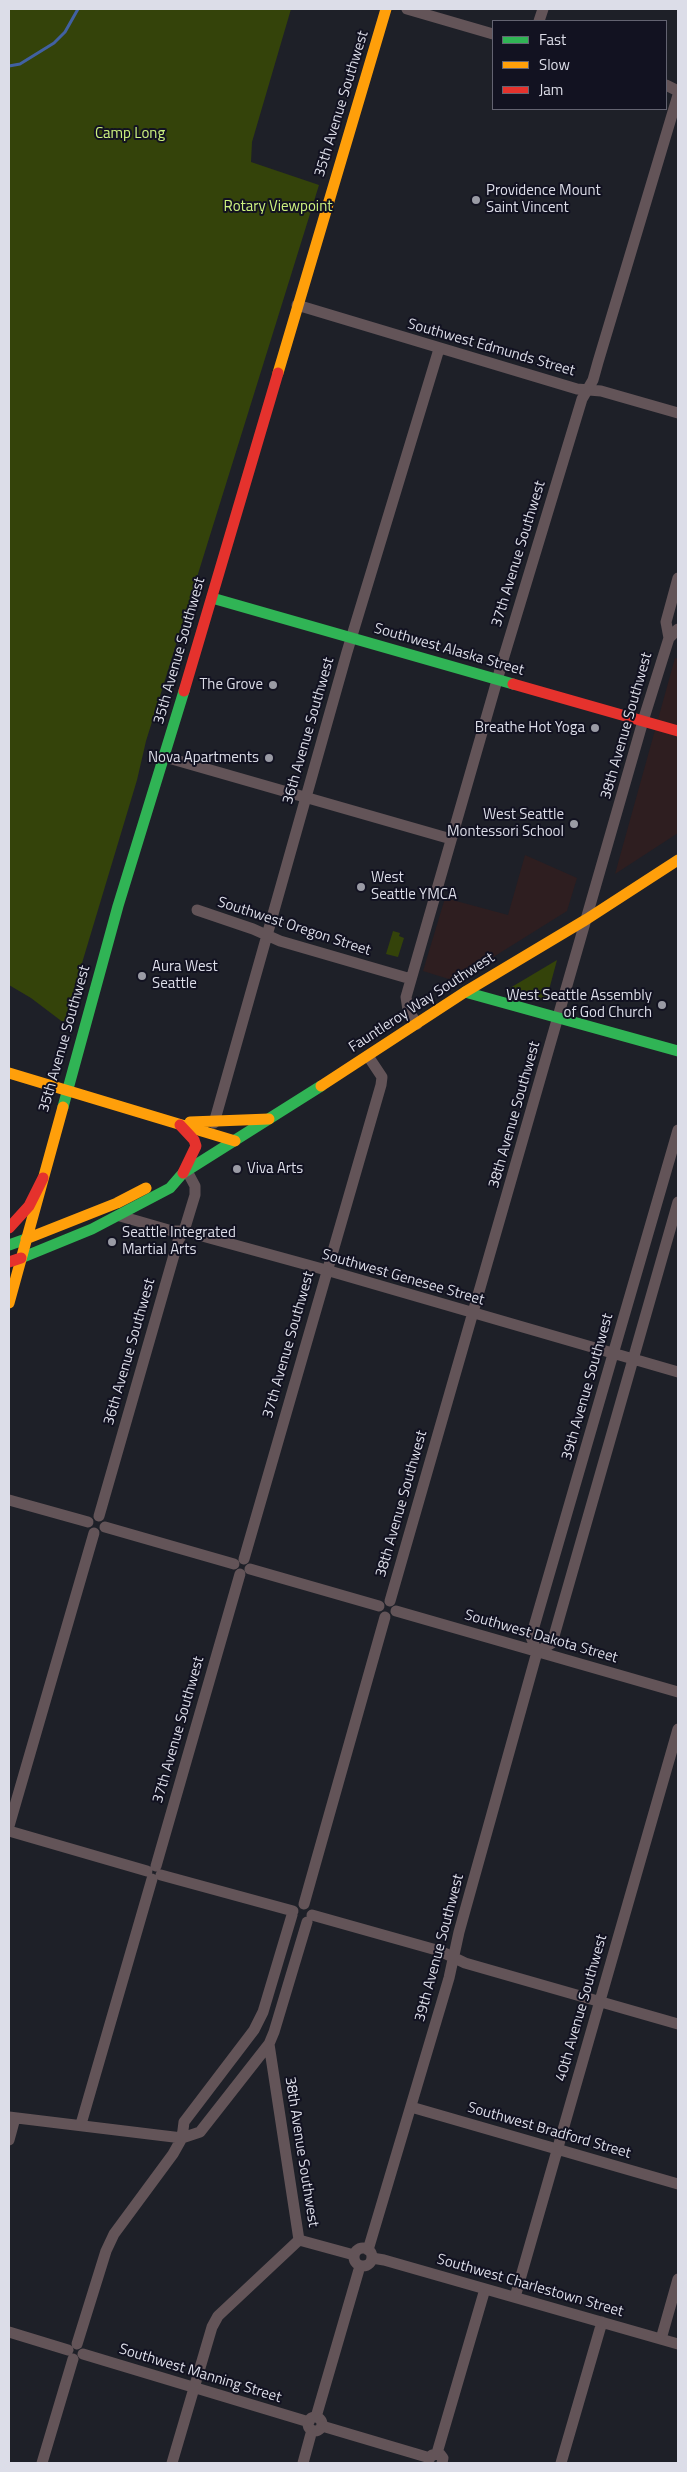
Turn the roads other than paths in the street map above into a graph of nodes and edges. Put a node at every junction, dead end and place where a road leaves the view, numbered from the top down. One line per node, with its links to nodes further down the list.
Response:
1 (386, 9): 6 (main road, 35th Avenue Southwest)
2 (407, 9): 3 (street)
3 (492, 34)
4 (667, 86): 5 (street)
5 (678, 93): 8 (street, 37th Avenue Southwest)
6 (297, 305): 7 (street, Southwest Edmunds Street); 11 (main road, 35th Avenue Southwest)
7 (440, 349): 8 (street, Southwest Edmunds Street); 13 (street, 36th Avenue Southwest)
8 (587, 390): 9 (street, Southwest Edmunds Street); 15 (street, 37th Avenue Southwest)
9 (678, 413)
10 (678, 578): 14 (street, 38th Avenue Southwest)
11 (212, 598): 13 (main road, Southwest Alaska Street); 18 (main road, 35th Avenue Southwest)
12 (678, 630): 14 (street, 38th Avenue Southwest)
13 (351, 638): 15 (main road, Southwest Alaska Street); 19 (street, 36th Avenue Southwest)
14 (668, 638): 16 (street, 38th Avenue Southwest)
15 (497, 680): 16 (main road, Southwest Alaska Street); 20 (street, 37th Avenue Southwest)
16 (643, 721): 17 (main road, Southwest Alaska Street); 23 (street, 38th Avenue Southwest)
17 (678, 732)
18 (165, 757): 19 (street); 32 (main road, 35th Avenue Southwest)
19 (305, 797): 20 (street); 24 (street, 36th Avenue Southwest)
20 (451, 839): 25 (street, 37th Avenue Southwest)
21 (678, 860): 23 (main road, Fauntleroy Way Southwest)
22 (197, 910): 24 (street, Southwest Oregon Street)
23 (588, 919): 26 (main road, Fauntleroy Way Southwest); 27 (street, 38th Avenue Southwest)
24 (266, 935): 25 (street, Southwest Oregon Street); 35 (street, 36th Avenue Southwest)
25 (411, 979): 28 (street, 37th Avenue Southwest)
26 (465, 992): 27 (main road); 28 (main road, Fauntleroy Way Southwest)
27 (559, 1017): 29 (main road); 52 (street, 38th Avenue Southwest)
28 (417, 1024): 30 (main road, Fauntleroy Way Southwest)
29 (678, 1051)
30 (368, 1056): 33 (main road, Fauntleroy Way Southwest); 50 (street, 37th Avenue Southwest)
31 (9, 1073): 32 (main road)
32 (66, 1090): 34 (main road); 41 (main road, 35th Avenue Southwest)
33 (269, 1119): 35 (main road); 39 (main road, Fauntleroy Way Southwest)
34 (166, 1120): 35 (main road); 36 (main road)
35 (214, 1123): 38 (main road)
36 (180, 1125): 38 (main road); 40 (main road)
37 (678, 1130): 53 (street, 39th Avenue Southwest)
38 (204, 1132): 39 (main road)
39 (234, 1140): 40 (main road, Fauntleroy Way Southwest)
40 (185, 1172): 43 (main road, Fauntleroy Way Southwest); 45 (street, 36th Avenue Southwest); 46 (main road, Fauntleroy Way Southwest)
41 (43, 1178): 44 (main road); 46 (main road, 35th Avenue Southwest)
42 (678, 1202): 54 (street)
43 (120, 1216): 45 (street, Southwest Genesee Street); 48 (main road, Fauntleroy Way Southwest)
44 (9, 1228)
45 (184, 1231): 50 (street, Southwest Genesee Street); 57 (street, 36th Avenue Southwest)
46 (26, 1239): 47 (main road, Fauntleroy Way Southwest); 48 (main road, 35th Avenue Southwest)
47 (9, 1245)
48 (21, 1258): 49 (main road, Fauntleroy Way Southwest); 51 (main road, 35th Avenue Southwest)
49 (9, 1262)
50 (326, 1270): 52 (street, Southwest Genesee Street); 61 (street, 37th Avenue Southwest)
51 (9, 1303)
52 (472, 1313): 53 (street, Southwest Genesee Street); 63 (street, 38th Avenue Southwest)
53 (614, 1354): 54 (street, Southwest Genesee Street); 65 (street, 39th Avenue Southwest)
54 (633, 1359): 55 (street, Southwest Genesee Street); 65 (street)
55 (678, 1372)
56 (9, 1500): 58 (street)
57 (98, 1516): 58 (street); 59 (street)
58 (88, 1522): 60 (street)
59 (105, 1527): 60 (street); 61 (street)
60 (94, 1533): 68 (street)
61 (242, 1566): 62 (street); 70 (street, 37th Avenue Southwest)
62 (379, 1606): 63 (street); 64 (street)
63 (393, 1606): 64 (street); 65 (street, Southwest Dakota Street)
64 (385, 1617): 71 (street)
65 (537, 1652): 66 (street, Southwest Dakota Street); 74 (street, 39th Avenue Southwest)
66 (678, 1692)
67 (678, 1729): 75 (street, 40th Avenue Southwest)
68 (9, 1826)
69 (9, 1831): 70 (street)
70 (154, 1873): 72 (street); 80 (street, 37th Avenue Southwest)
71 (304, 1904): 72 (street); 73 (street)
72 (292, 1913): 73 (street); 81 (street)
73 (310, 1919): 74 (street); 77 (street)
74 (453, 1957): 75 (street); 78 (street, 39th Avenue Southwest)
75 (599, 2002): 76 (street); 83 (street, 40th Avenue Southwest)
76 (678, 2024)
77 (269, 2044): 81 (street); 85 (street, 38th Avenue Southwest)
78 (411, 2107): 83 (street, Southwest Bradford Street); 86 (street, 39th Avenue Southwest)
79 (12, 2117): 80 (street); 82 (street)
80 (81, 2124): 81 (street)
81 (182, 2138): 95 (street)
82 (9, 2140)
83 (557, 2149): 84 (street, Southwest Bradford Street); 90 (street, 40th Avenue Southwest)
84 (678, 2184)
85 (300, 2240): 87 (street); 96 (street, 38th Avenue Southwest)
86 (370, 2254): 87 (street); 89 (street, Southwest Charlestown Street)
87 (357, 2260): 97 (street)
88 (678, 2279): 93 (street)
89 (485, 2289): 90 (street, Southwest Charlestown Street); 98 (street)
90 (515, 2297): 91 (street, Southwest Charlestown Street)
91 (602, 2322): 93 (street, Southwest Charlestown Street); 102 (street)
92 (9, 2332): 95 (street, Southwest Manning Street)
93 (661, 2340): 94 (street, Southwest Charlestown Street)
94 (678, 2344)
95 (75, 2352): 96 (street, Southwest Manning Street); 99 (street)
96 (194, 2388): 97 (street, Southwest Manning Street); 100 (street, 38th Avenue Southwest)
97 (315, 2424): 98 (street, Southwest Manning Street); 101 (street)
98 (438, 2461)
99 (42, 2463)
100 (172, 2463)
101 (302, 2463)
102 (561, 2463)

